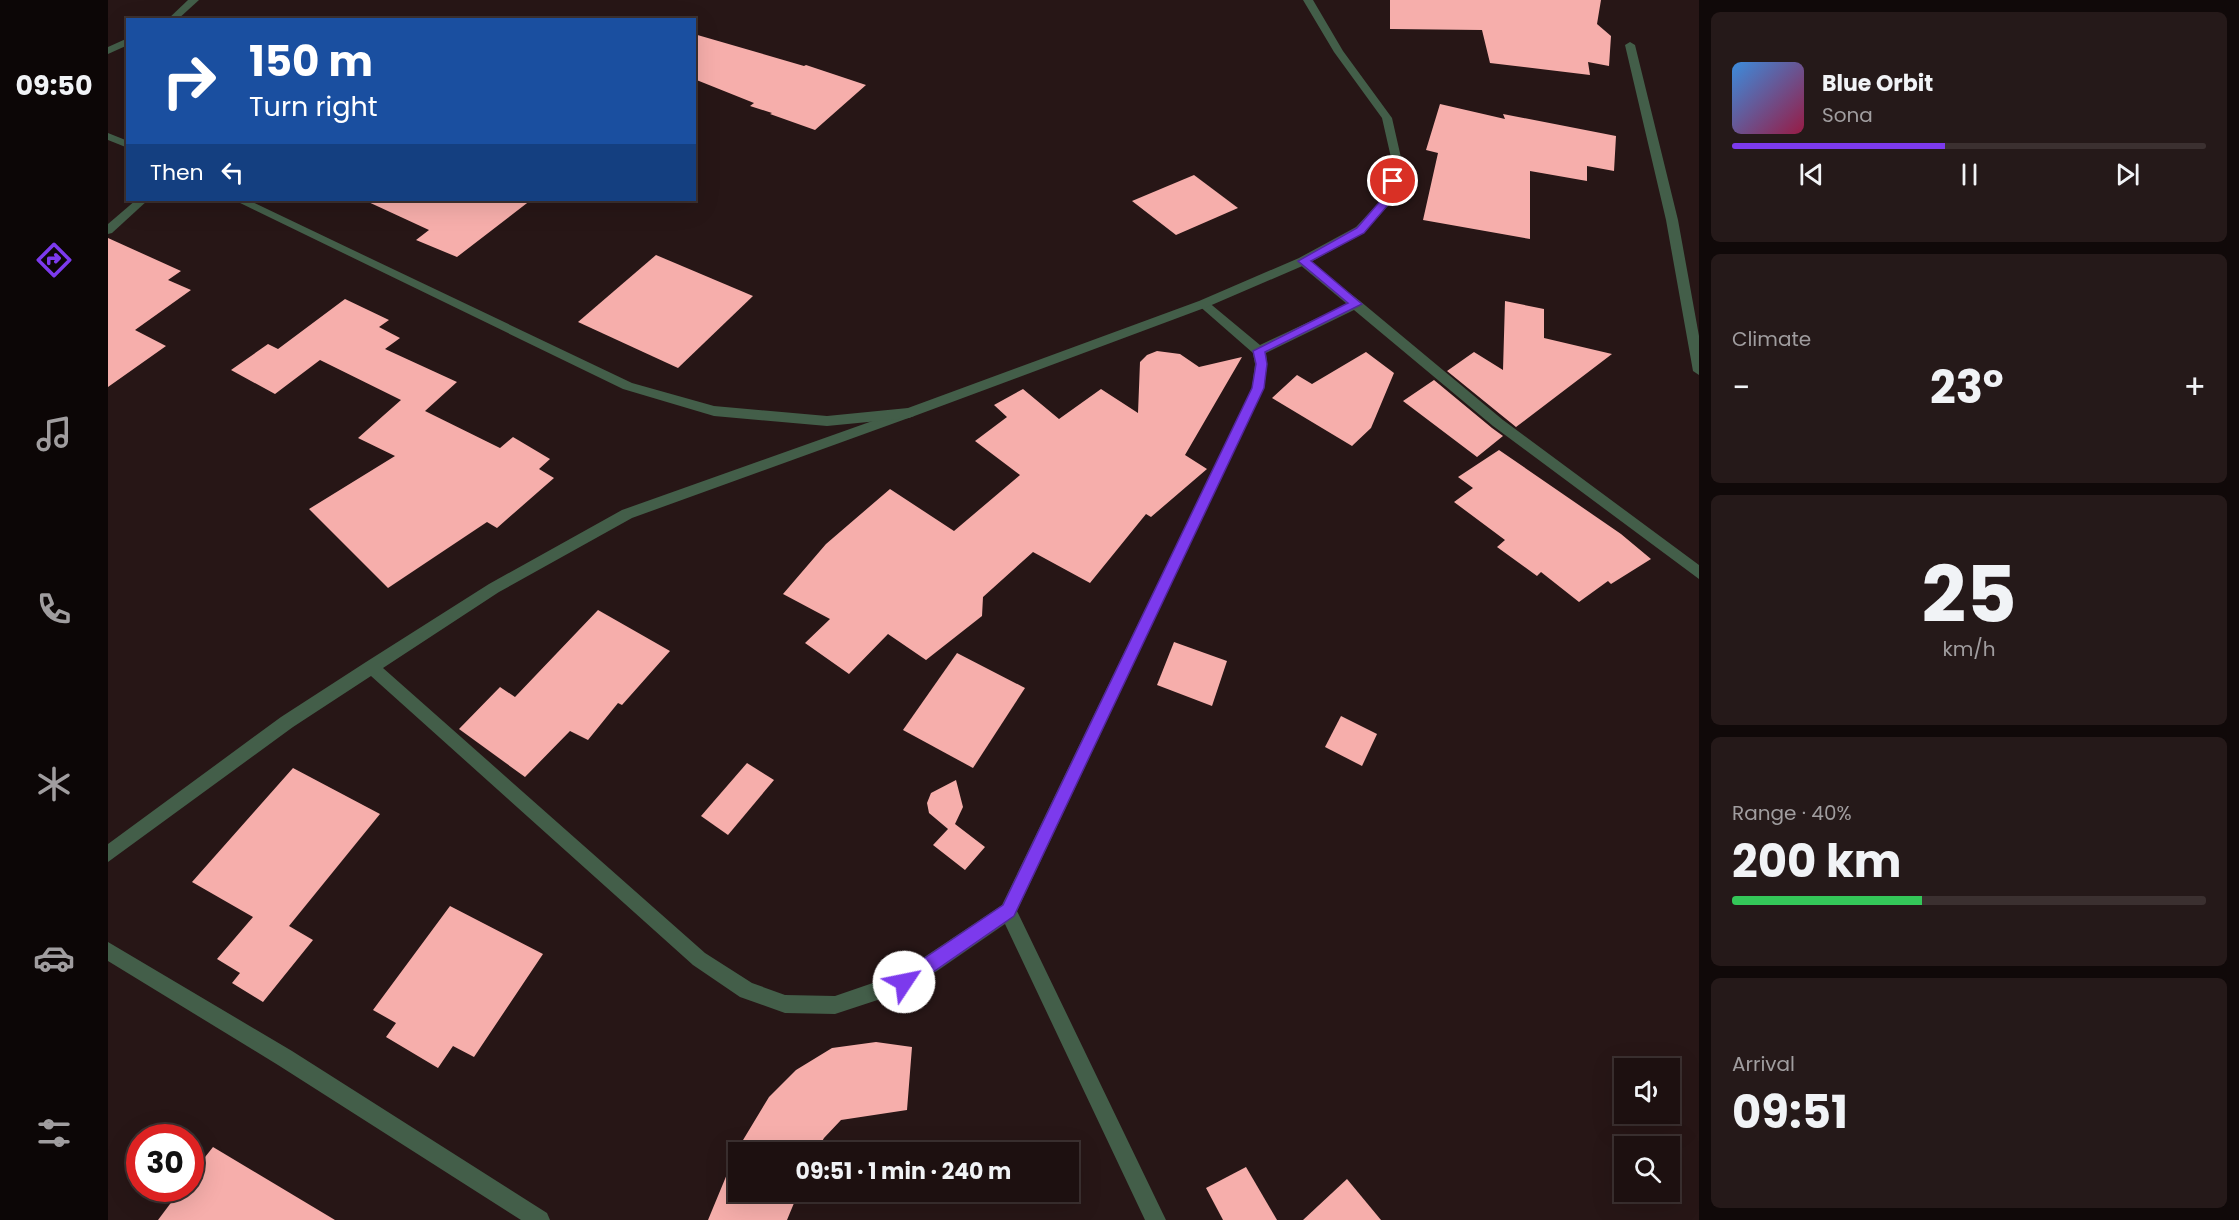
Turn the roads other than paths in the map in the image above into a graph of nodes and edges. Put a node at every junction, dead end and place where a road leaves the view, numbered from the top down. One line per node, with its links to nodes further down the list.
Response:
1 (194, 0): 3 (street)
2 (1308, 0): 12 (street)
3 (173, 18)
4 (126, 42): 6 (street)
5 (1630, 45): 16 (street)
6 (108, 51)
7 (108, 136): 8 (street)
8 (126, 144)
9 (141, 201): 11 (street)
10 (242, 201): 17 (street)
11 (108, 230)
12 (1304, 261): 13 (street); 14 (street)
13 (1203, 304): 15 (street); 17 (street)
14 (1356, 304): 15 (street); 18 (street)
15 (1259, 351): 21 (street)
16 (1699, 371)
17 (909, 413): 19 (street)
18 (1699, 573)
19 (371, 667): 20 (street); 21 (street)
20 (108, 854)
21 (1008, 911): 24 (street)
22 (108, 951): 23 (street)
23 (540, 1220)
24 (1156, 1220)

